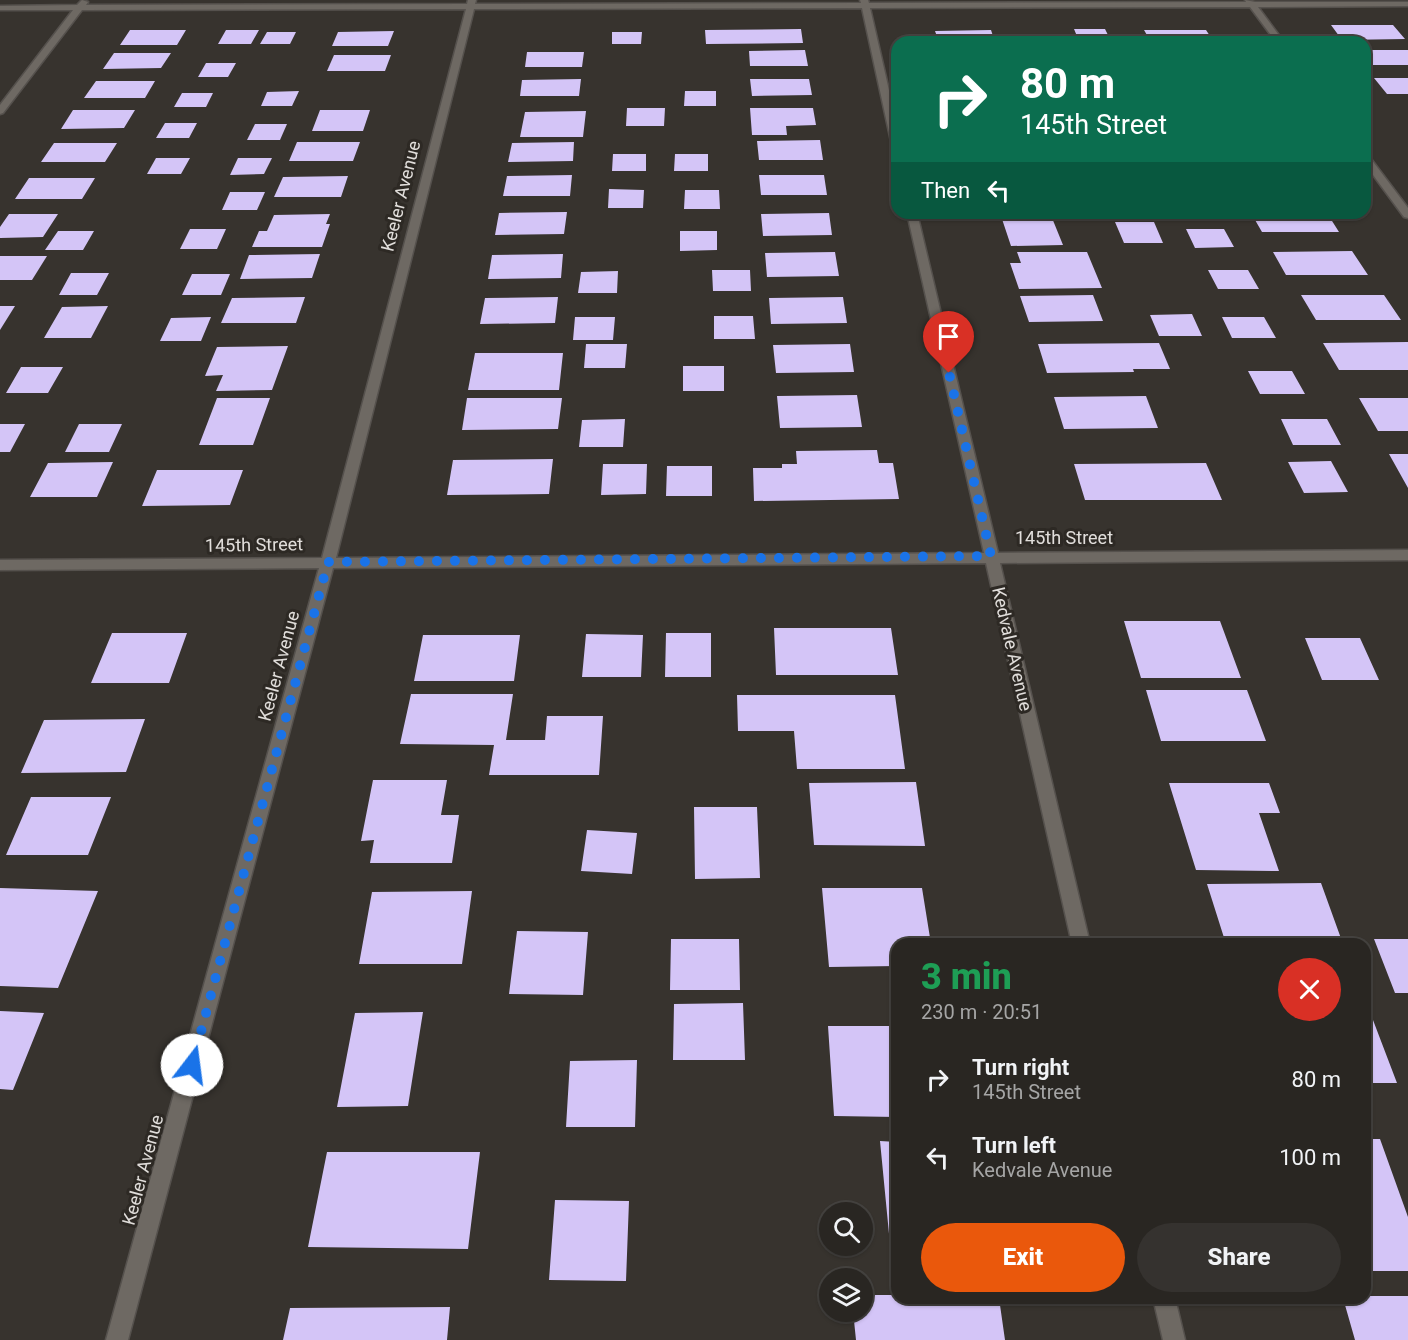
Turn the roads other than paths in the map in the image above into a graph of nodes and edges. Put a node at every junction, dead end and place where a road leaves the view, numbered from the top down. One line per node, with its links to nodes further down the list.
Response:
1 (471, 2): 3 (street); 4 (street); 15 (street, Keeler Avenue)
2 (1251, 2): 3 (street); 5 (street); 7 (street)
3 (864, 3): 9 (street)
4 (83, 4): 6 (street); 8 (street)
5 (1408, 4)
6 (0, 8)
7 (1276, 36)
8 (0, 111)
9 (891, 120)
10 (1371, 165): 11 (street)
11 (1408, 215)
12 (913, 219): 14 (street, Kedvale Avenue)
13 (1408, 555): 14 (street, 145th Street)
14 (991, 556): 15 (street, 145th Street); 17 (street, Kedvale Avenue)
15 (328, 562): 16 (street, 145th Street); 19 (street, Keeler Avenue)
16 (0, 565)
17 (1080, 938)
18 (1165, 1304): 20 (street)
19 (117, 1340)
20 (1174, 1340)

